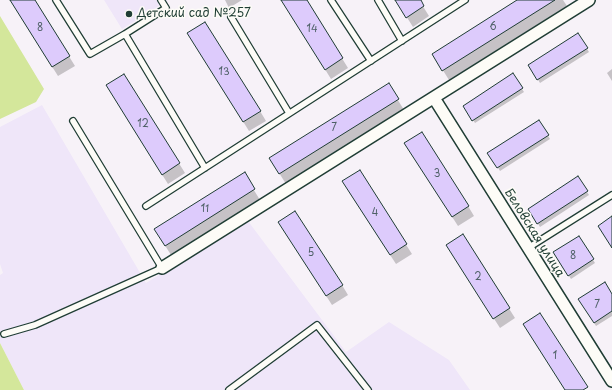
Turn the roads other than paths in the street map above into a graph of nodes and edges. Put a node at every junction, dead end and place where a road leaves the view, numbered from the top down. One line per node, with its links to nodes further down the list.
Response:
1 (56, 0): 8 (lane)
2 (161, 0): 8 (lane)
3 (331, 0): 10 (lane)
4 (378, 0): 9 (lane)
5 (465, 0): 9 (lane)
6 (589, 0): 11 (street)
7 (230, 17): 12 (lane)
8 (125, 34): 14 (lane)
9 (402, 41): 10 (lane)
10 (371, 61): 12 (lane)
11 (434, 98): 17 (street, Беловская улица); 18 (street)
12 (289, 113): 14 (lane)
13 (73, 121): 18 (lane)
14 (205, 168): 16 (lane)
15 (612, 195): 17 (lane)
16 (146, 206)
17 (528, 248): 20 (street, Беловская улица)
18 (162, 268): 19 (lane)
19 (4, 334)
20 (612, 381)
21 (229, 390): 22 (lane)
22 (368, 390)

